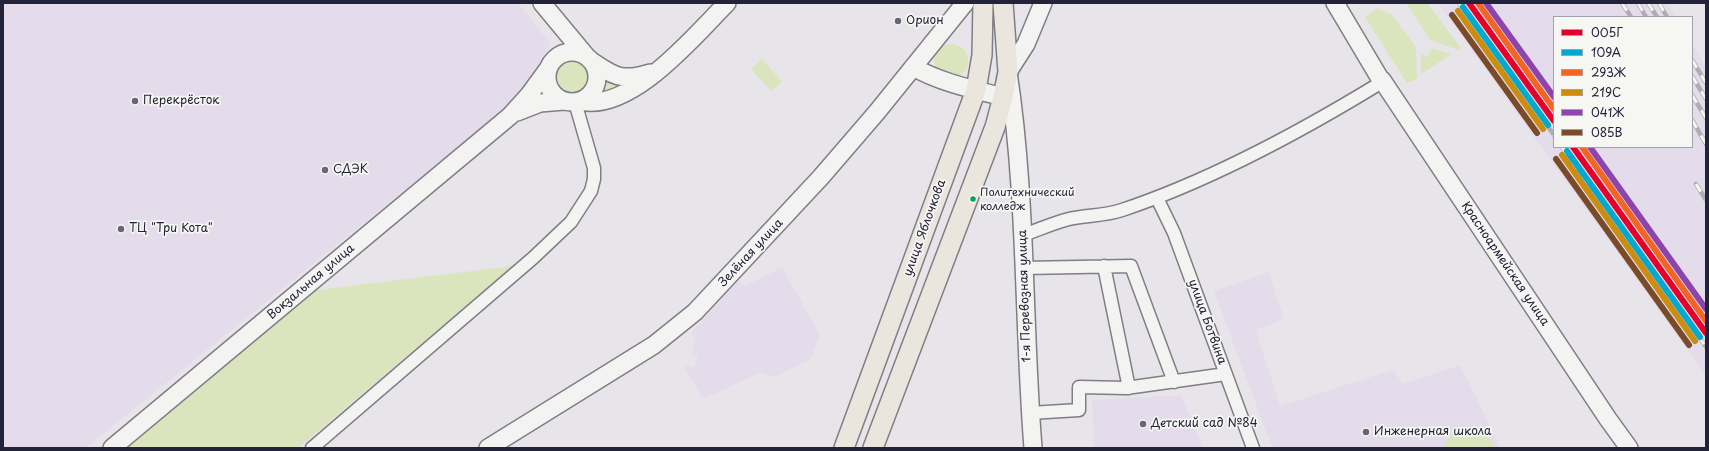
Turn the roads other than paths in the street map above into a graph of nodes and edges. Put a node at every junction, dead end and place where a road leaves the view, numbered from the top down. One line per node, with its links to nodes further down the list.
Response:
1 (727, 3): 11 (main road, Вокзальная улица)
2 (965, 3): 10 (main road, Зелёная улица)
3 (983, 3): 14 (main road, улица Яблочкова)
4 (1003, 3): 12 (main road)
5 (1043, 3): 12 (main road)
6 (1335, 3): 13 (main road, Красноармейская улица)
7 (544, 5): 8 (main road); 9 (main road)
8 (588, 58): 9 (main road); 11 (main road); 16 (main road)
9 (550, 65): 16 (main road); 17 (main road, Вокзальная улица)
10 (913, 67): 14 (main road); 28 (main road, Зелёная улица)
11 (658, 70): 16 (main road, Вокзальная улица)
12 (1008, 72): 15 (main road); 19 (main road, 1-я Перевозная улица)
13 (1382, 82): 18 (street); 33 (main road, Красноармейская улица)
14 (976, 90): 15 (main road); 29 (main road, улица Яблочкова)
15 (1003, 97): 30 (main road)
16 (573, 101): 17 (main road, Вокзальная улица); 27 (street)
17 (510, 116): 26 (main road, Вокзальная улица)
18 (1157, 198): 19 (street); 22 (street, улица Ботвина)
19 (1023, 235): 21 (main road, 1-я Перевозная улица)
20 (1104, 266): 21 (street); 23 (street); 24 (street)
21 (1024, 268): 25 (main road, 1-я Перевозная улица)
22 (1226, 374): 23 (street); 32 (street, улица Ботвина)
23 (1174, 382): 24 (street)
24 (1129, 388): 25 (street)
25 (1030, 413): 31 (main road, 1-я Перевозная улица)
26 (112, 448)
27 (312, 448)
28 (488, 448)
29 (844, 448)
30 (874, 448)
31 (1033, 448)
32 (1253, 448)
33 (1629, 448)

